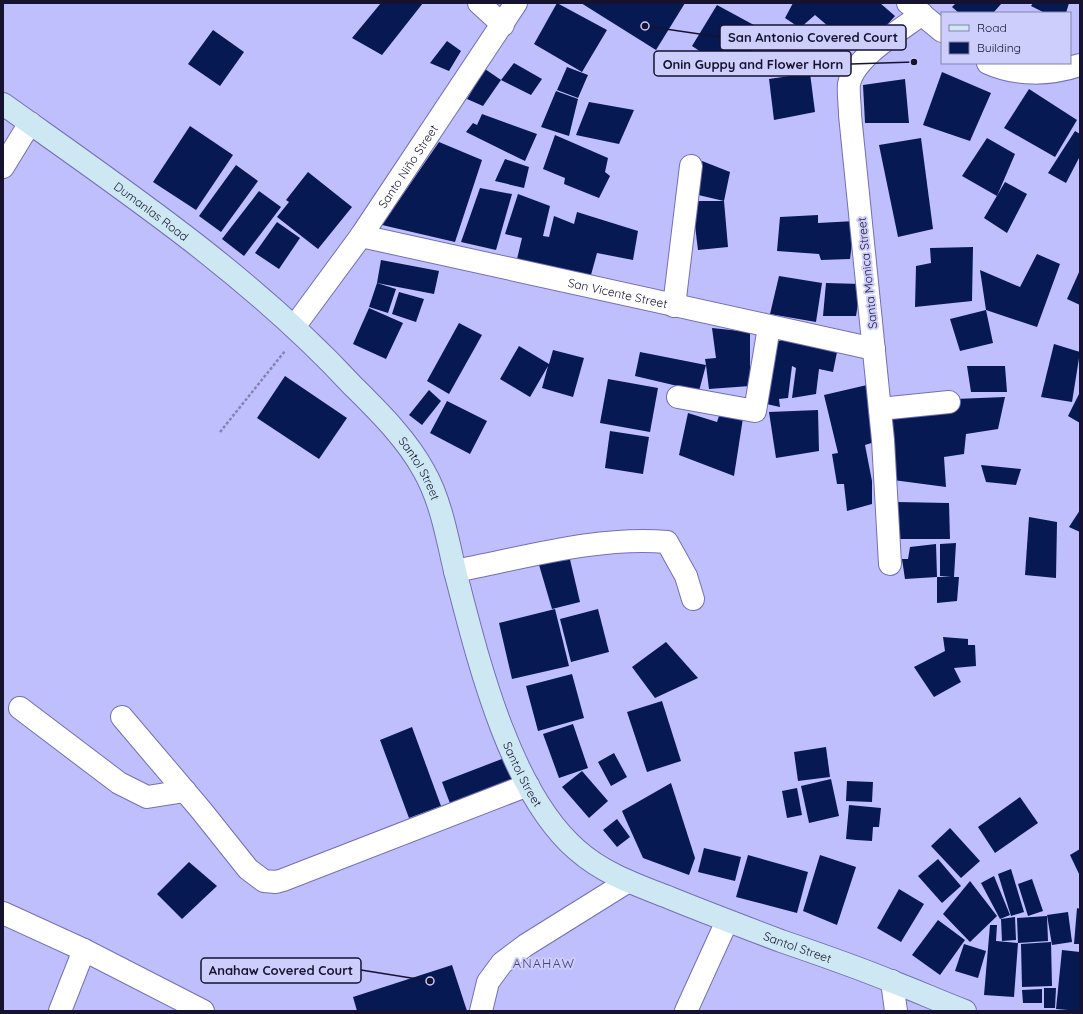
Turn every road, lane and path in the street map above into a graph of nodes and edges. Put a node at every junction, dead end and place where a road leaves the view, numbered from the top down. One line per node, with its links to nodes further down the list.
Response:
1 (479, 3): 4 (street)
2 (516, 3): 4 (street, Santo Niño Street)
3 (915, 9): 5 (street); 16 (street, Santa Monica Street)
4 (503, 25): 12 (street, Santo Niño Street)
5 (941, 30)
6 (990, 64): 7 (street)
7 (1080, 65)
8 (3, 104): 9 (main road, Dumanlas Road)
9 (30, 123): 11 (street); 15 (main road, Dumanlas Road)
10 (691, 166): 13 (street)
11 (3, 167)
12 (361, 236): 13 (street, San Vicente Street); 15 (street, Santo Niño Street)
13 (674, 306): 14 (street, San Vicente Street)
14 (770, 327): 16 (street, San Vicente Street); 17 (street)
15 (297, 329): 20 (path); 22 (main road, Santol Street)
16 (874, 350): 19 (street, Santa Monica Street)
17 (678, 397)
18 (949, 402): 19 (street)
19 (880, 409): 21 (street, Santa Monica Street)
20 (220, 432)
21 (890, 564)
22 (455, 571): 23 (street); 26 (main road, Santol Street)
23 (693, 599)
24 (20, 708): 27 (street)
25 (122, 717): 27 (street)
26 (528, 785): 27 (street); 28 (main road, Santol Street)
27 (185, 791)
28 (628, 882): 30 (main road, Santol Street); 35 (street)
29 (3, 913): 31 (street)
30 (727, 921): 32 (main road, Santol Street); 36 (street)
31 (84, 950): 33 (street); 34 (street)
32 (892, 981): 37 (street); 38 (main road, Santol Street)
33 (60, 1011)
34 (203, 1011)
35 (482, 1011)
36 (686, 1011)
37 (896, 1011)
38 (965, 1011)

